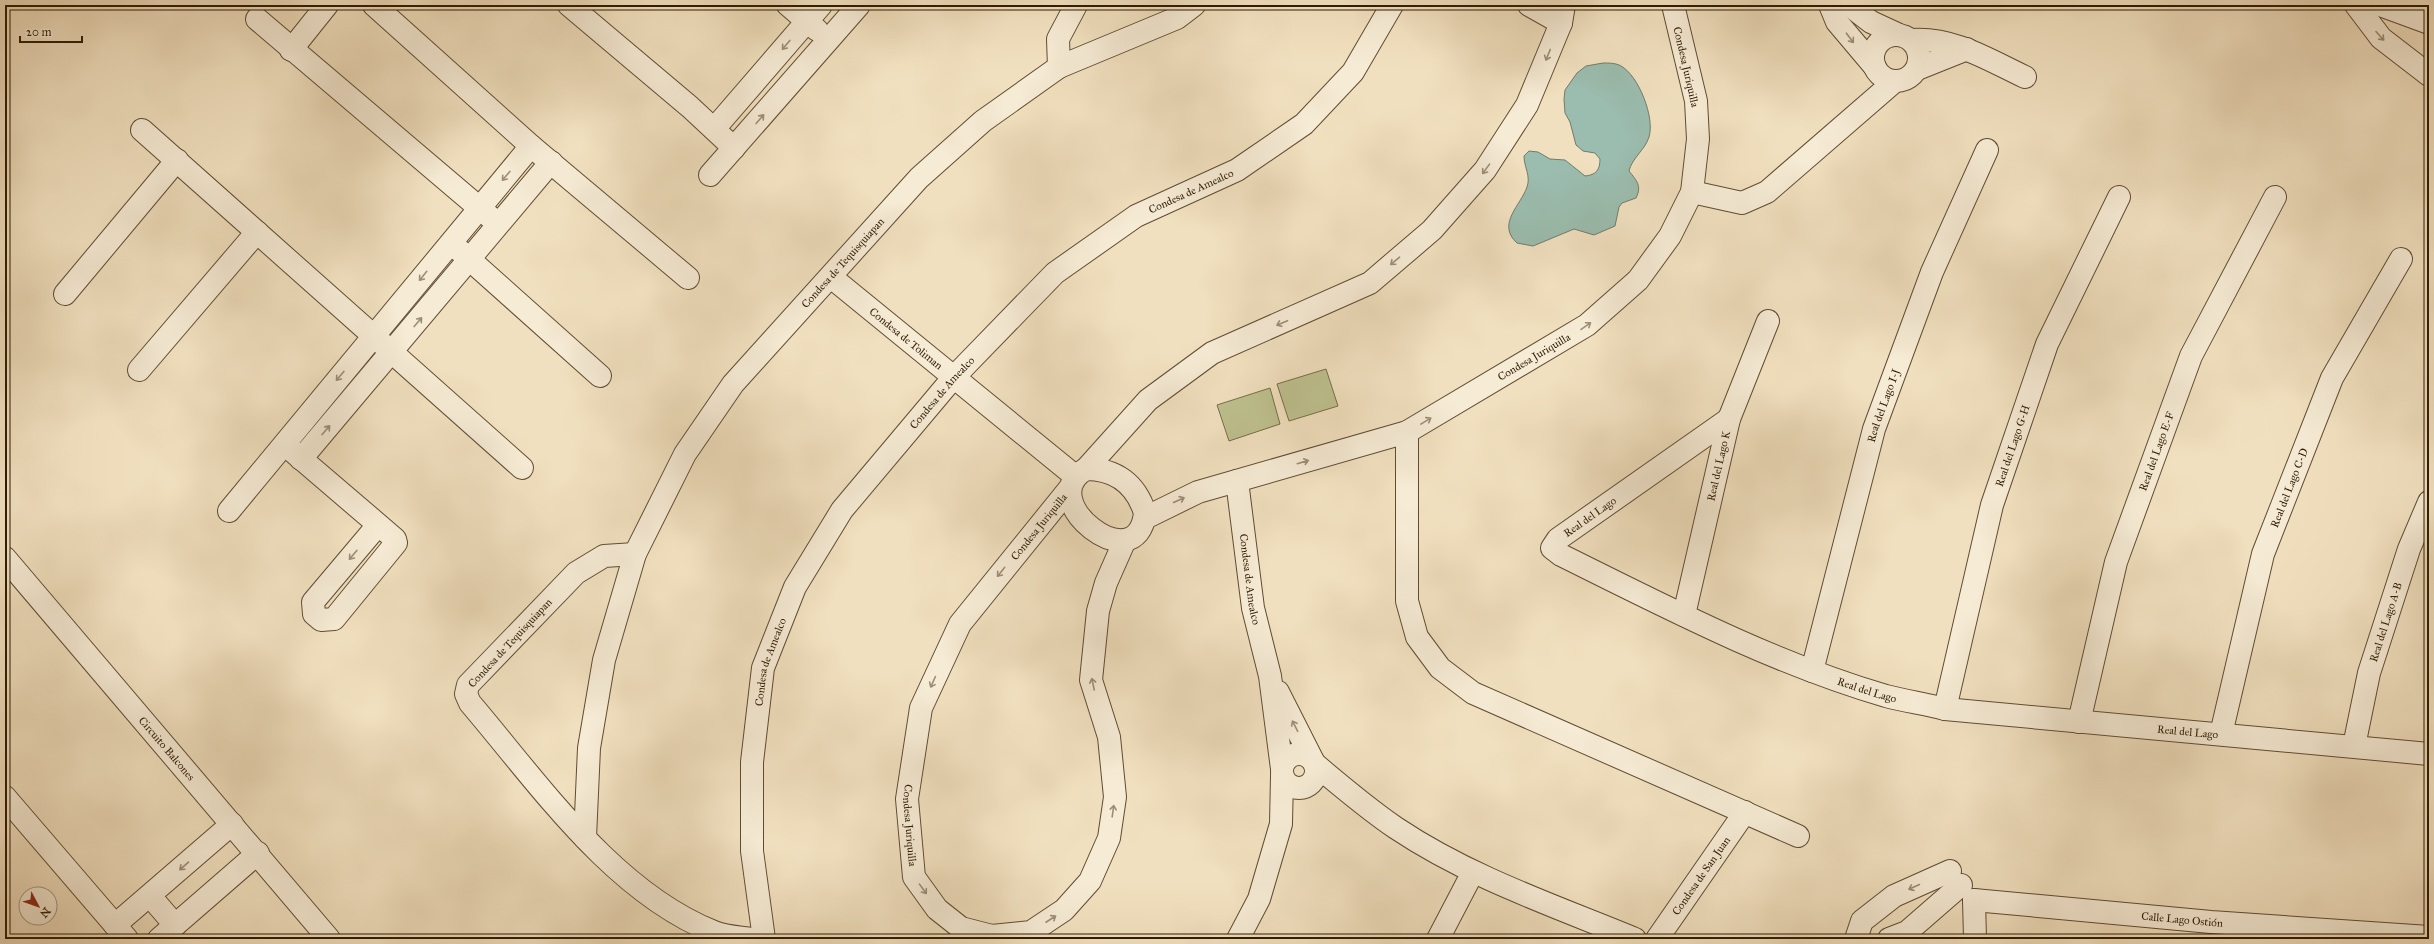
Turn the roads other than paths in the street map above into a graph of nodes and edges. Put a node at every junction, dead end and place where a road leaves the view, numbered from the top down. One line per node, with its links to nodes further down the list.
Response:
1 (327, 5): 23 (street)
2 (569, 5): 30 (street)
3 (788, 5): 18 (street)
4 (821, 5): 18 (street)
5 (859, 5): 21 (street)
6 (1076, 5): 24 (street)
7 (1194, 5): 24 (street, Condesa de Tequisquiapan)
8 (1392, 5): 55 (street, Condesa de Amealco)
9 (1529, 5): 16 (street)
10 (1673, 5): 38 (street, Condesa Juriquilla)
11 (1830, 5): 25 (street, one-way to 25)
12 (1849, 5): 20 (street)
13 (2356, 5): 27 (street, one-way to 27)
14 (2380, 5): 19 (street)
15 (381, 7): 32 (street)
16 (1563, 14): 61 (street, Condesa Juriquilla, one-way to 61)
17 (258, 20): 23 (street)
18 (807, 21): 21 (street); 30 (street, one-way to 30)
19 (2429, 23)
20 (1904, 37): 22 (street); 25 (street); 26 (street)
21 (828, 40): 33 (street, one-way to 21)
22 (1966, 49): 26 (street); 28 (street)
23 (291, 50): 41 (street)
24 (1059, 67): 47 (street, Condesa de Tequisquiapan)
25 (1875, 67): 29 (street)
26 (1917, 69): 29 (street)
27 (2429, 75)
28 (2025, 77)
29 (1895, 81): 38 (street)
30 (714, 129): 33 (street)
31 (142, 130): 35 (street)
32 (531, 146): 36 (street); 41 (street, one-way to 41)
33 (734, 148): 37 (street)
34 (1987, 150): 71 (street, Real del Lago I-J)
35 (177, 160): 43 (street); 49 (street)
36 (551, 162): 42 (street); 48 (street)
37 (710, 175)
38 (1692, 192): 57 (street, Condesa Juriquilla, one-way to 38)
39 (2119, 197): 73 (street, Real del Lago G-H)
40 (2275, 197): 74 (street, Real del Lago E-F)
41 (479, 208): 42 (street); 44 (street)
42 (499, 225): 46 (street)
43 (257, 232): 51 (street); 53 (street)
44 (450, 243): 46 (street); 51 (street, one-way to 51)
45 (2401, 259): 75 (street, Real del Lago C-D)
46 (469, 260): 52 (street, one-way to 46); 54 (street)
47 (831, 277): 55 (street, Condesa de Toliman); 68 (street, Condesa de Tequisquiapan)
48 (688, 278)
49 (65, 294)
50 (1768, 321): 56 (street, Real del Lago K)
51 (375, 335): 52 (street); 58 (street, one-way to 58)
52 (393, 352): 59 (street, one-way to 52); 60 (street)
53 (139, 370)
54 (600, 376)
55 (953, 378): 61 (street, Condesa de Toliman); 98 (street, Condesa de Amealco)
56 (1729, 419): 70 (street, Real del Lago K); 70 (street, Real del Lago)
57 (1407, 432): 62 (street, Condesa Juriquilla, one-way to 57); 81 (street)
58 (284, 444): 59 (street); 64 (street)
59 (301, 459): 66 (street)
60 (522, 468)
61 (1077, 478): 65 (street); 67 (street, Condesa Juriquilla); 93 (street, Condesa Juriquilla, one-way to 93)
62 (1237, 481): 65 (street, Condesa Juriquilla, one-way to 62); 72 (street, Condesa de Amealco)
63 (2429, 502): 76 (street, Real del Lago A-B)
64 (229, 511)
65 (1145, 518): 67 (street, Condesa Juriquilla)
66 (378, 525)
67 (1125, 540): 93 (street, Condesa Juriquilla, one-way to 67)
68 (635, 554): 85 (street, Condesa de Tequisquiapan); 85 (street, Condesa de Tequisquiapan)
69 (5, 558): 82 (street, Circuito Balcones)
70 (1684, 615): 71 (street, Real del Lago)
71 (1812, 671): 73 (street, Real del Lago)
72 (1270, 676): 78 (street, Condesa de Amealco); 79 (street, Condesa de Amealco, one-way to 72)
73 (1946, 708): 74 (street, Real del Lago)
74 (2080, 722): 75 (street, Real del Lago)
75 (2221, 734): 76 (street, Real del Lago)
76 (2354, 746): 77 (street, Real del Lago)
77 (2429, 754)
78 (1282, 773): 79 (street); 79 (street); 83 (street, Condesa de Amealco)
79 (1312, 773): 83 (street); 87 (street)
80 (5, 797): 92 (street)
81 (1745, 812): 84 (street); 102 (street, Condesa de San Juan)
82 (232, 824): 86 (street, Circuito Balcones); 89 (street, one-way to 89)
83 (1281, 824): 99 (street, Condesa de Amealco)
84 (1798, 836)
85 (585, 838): 97 (street, Condesa de Tequisquiapan)
86 (258, 853): 90 (street); 96 (street, Circuito Balcones)
87 (1473, 872): 100 (street); 101 (street)
88 (1958, 881): 91 (street, Calle Lago Ostión); 103 (street, one-way to 103); 104 (street); 105 (street)
89 (150, 896): 90 (street); 92 (street)
90 (175, 925): 95 (street)
91 (2211, 931): 94 (street, Calle Lago Ostión)
92 (121, 932)
93 (959, 934)
94 (2429, 937)
95 (159, 939)
96 (329, 939)
97 (753, 939)
98 (764, 939)
99 (1238, 939)
100 (1438, 939)
101 (1635, 939)
102 (1657, 939)
103 (1856, 939)
104 (1889, 939)
105 (1975, 939)

